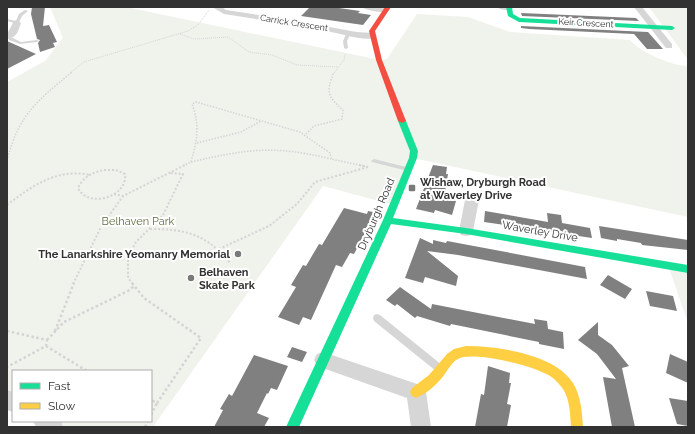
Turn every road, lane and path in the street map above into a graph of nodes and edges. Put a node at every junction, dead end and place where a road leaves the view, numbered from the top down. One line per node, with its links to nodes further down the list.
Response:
1 (214, 7): 12 (street, Carrick Crescent); 13 (path)
2 (366, 7): 6 (street)
3 (501, 7): 4 (street)
4 (510, 7): 10 (street, Keir Crescent)
5 (638, 7): 10 (street)
6 (387, 8): 14 (street)
7 (26, 11): 9 (lane)
8 (7, 20): 9 (lane)
9 (17, 23): 15 (street)
10 (655, 27): 11 (street, Keir Crescent); 17 (street)
11 (672, 28)
12 (349, 33): 14 (street, Carrick Crescent); 18 (lane)
13 (180, 34): 19 (path); 24 (path)
14 (373, 36): 29 (street, Dryburgh Road)
15 (8, 38): 16 (lane)
16 (37, 41)
17 (669, 46)
18 (346, 48): 19 (path)
19 (338, 67): 21 (path)
20 (261, 120): 21 (path); 22 (path); 22 (path)
21 (306, 134): 23 (path)
22 (197, 143): 26 (path)
23 (331, 159): 26 (path); 27 (path)
24 (7, 161)
25 (374, 161): 29 (lane)
26 (190, 162): 30 (path)
27 (368, 167): 28 (path); 39 (path)
28 (375, 169)
29 (409, 169): 36 (street, Dryburgh Road)
30 (169, 173): 33 (path); 37 (path)
31 (90, 175): 32 (path); 32 (path); 35 (path)
32 (114, 194): 33 (path)
33 (123, 196): 45 (path)
34 (472, 200): 38 (street)
35 (7, 205)
36 (388, 220): 38 (street, Waverley Drive); 48 (street, Dryburgh Road)
37 (149, 229): 39 (path); 42 (path)
38 (466, 230): 41 (street, Waverley Drive)
39 (219, 249): 40 (path)
40 (230, 263)
41 (688, 269)
42 (134, 286): 45 (path); 54 (path)
43 (377, 318): 50 (lane)
44 (7, 331): 46 (path)
45 (55, 331): 46 (path)
46 (47, 340): 47 (path)
47 (46, 346): 49 (path); 51 (path)
48 (323, 360): 52 (street); 56 (street, Dryburgh Road)
49 (7, 367)
50 (441, 369): 52 (street); 58 (street)
51 (85, 370)
52 (416, 392): 57 (street)
53 (152, 400): 54 (path)
54 (157, 403): 55 (path)
55 (152, 413)
56 (292, 427)
57 (421, 427)
58 (577, 427)

